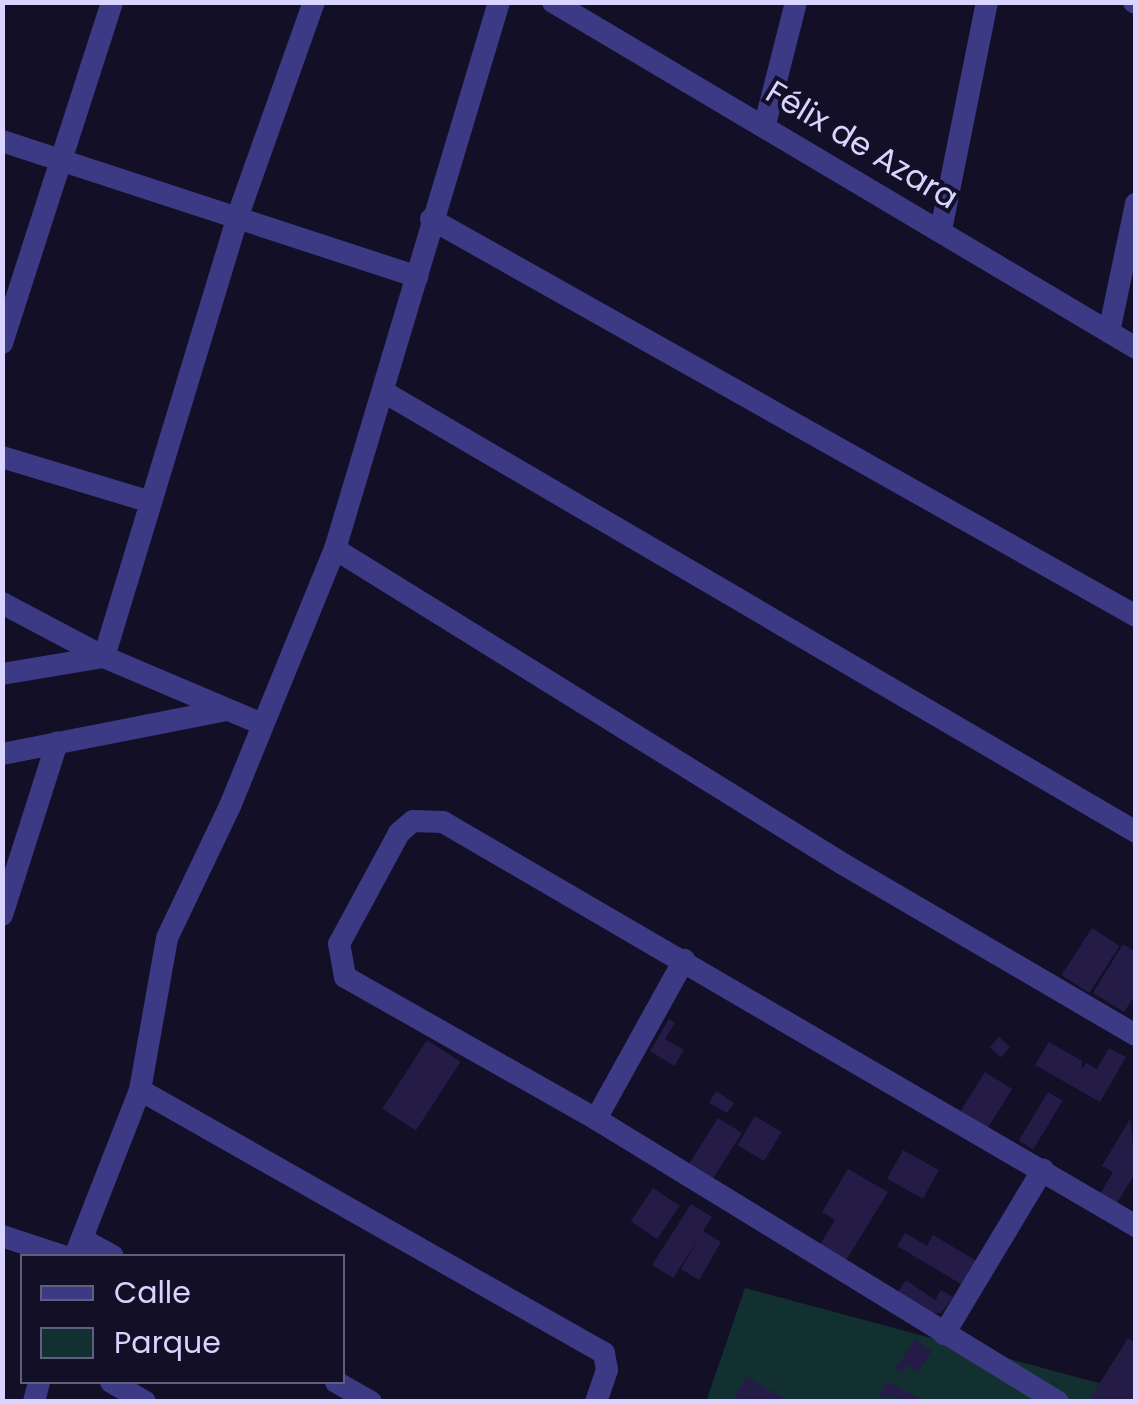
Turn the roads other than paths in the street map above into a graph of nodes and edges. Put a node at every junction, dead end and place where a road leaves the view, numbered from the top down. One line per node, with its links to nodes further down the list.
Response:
1 (112, 2): 9 (street)
2 (314, 2): 11 (street)
3 (499, 2): 12 (street)
4 (553, 2): 7 (street, Félix de Azara)
5 (796, 2): 7 (street)
6 (987, 2): 13 (street)
7 (765, 124): 13 (street, Félix de Azara)
8 (2, 141): 9 (street)
9 (63, 160): 11 (street); 16 (street)
10 (1136, 204): 15 (street)
11 (237, 218): 14 (street); 20 (street)
12 (432, 219): 14 (street); 23 (street)
13 (941, 230): 15 (street, Félix de Azara)
14 (417, 277): 18 (street)
15 (1110, 332): 17 (street, Félix de Azara)
16 (2, 343)
17 (1136, 348)
18 (384, 392): 21 (street); 30 (street)
19 (2, 457): 20 (street)
20 (148, 501): 24 (street)
21 (335, 549): 27 (street); 33 (street)
22 (2, 603): 24 (street)
23 (1136, 616)
24 (104, 656): 25 (street); 26 (street)
25 (2, 674)
26 (227, 710): 27 (street); 28 (street)
27 (262, 724): 34 (street)
28 (57, 743): 29 (street); 31 (street)
29 (2, 754)
30 (1136, 832)
31 (2, 915)
32 (684, 960): 35 (street); 35 (street); 36 (street)
33 (1136, 1036)
34 (140, 1090): 39 (street); 47 (street)
35 (596, 1119): 42 (street)
36 (1043, 1169): 37 (street); 42 (street)
37 (1136, 1226)
38 (2, 1236): 40 (street)
39 (79, 1248): 41 (street)
40 (57, 1254)
41 (104, 1254)
42 (944, 1334): 48 (street)
43 (114, 1384): 45 (street)
44 (340, 1384): 46 (street)
45 (145, 1402)
46 (371, 1402)
47 (596, 1402)
48 (1058, 1402)

